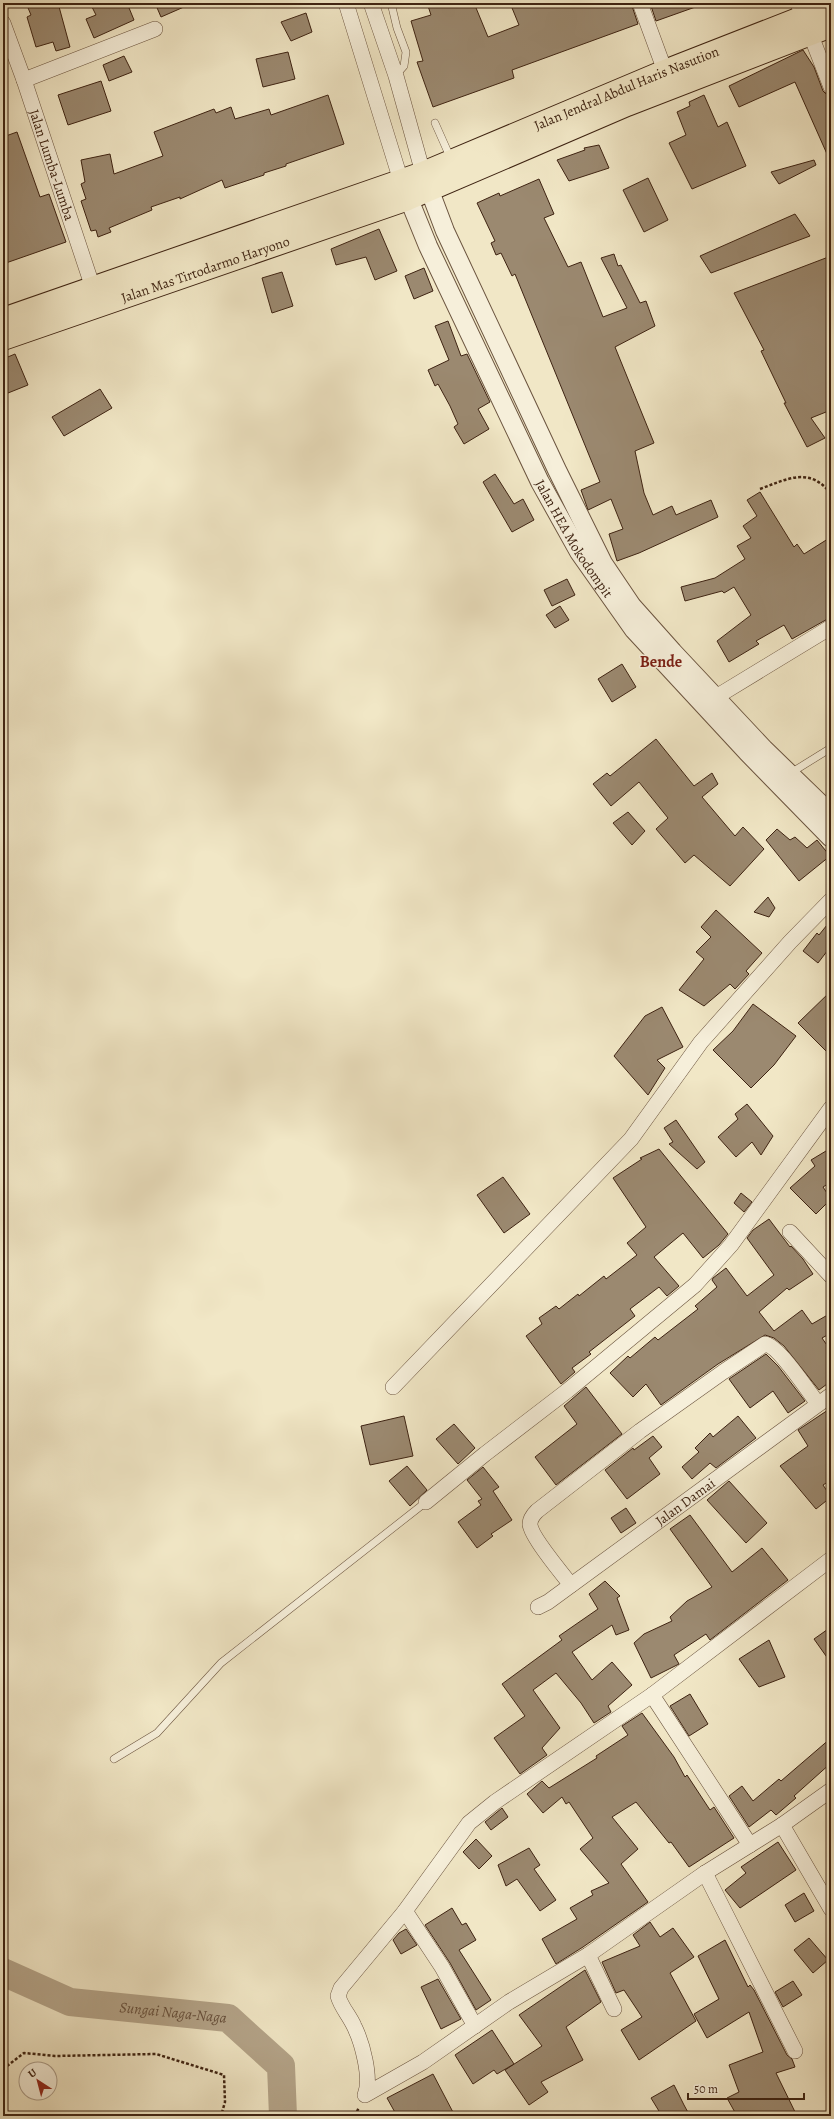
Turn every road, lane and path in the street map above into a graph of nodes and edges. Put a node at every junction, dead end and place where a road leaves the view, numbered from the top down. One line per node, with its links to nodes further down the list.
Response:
1 (346, 3): 18 (street)
2 (372, 3): 12 (street)
3 (391, 3): 12 (lane)
4 (640, 3): 11 (street)
5 (831, 6): 6 (highway, Jalan Jendral Abdul Haris Nasution)
6 (803, 17): 8 (highway, Jalan Jendral Abdul Haris Nasution); 10 (highway, Jalan Jendral Abdul Haris Nasution); 14 (street)
7 (3, 23): 13 (street, Jalan Lumba-Lumba)
8 (831, 26)
9 (155, 29): 13 (street)
10 (776, 36): 11 (highway, Jalan Jendral Abdul Haris Nasution); 17 (highway, Jalan Jendral Abdul Haris Nasution)
11 (665, 71): 16 (highway, Jalan Jendral Abdul Haris Nasution)
12 (396, 76): 17 (street)
13 (24, 80): 19 (street, Jalan Lumba-Lumba)
14 (831, 87)
15 (435, 123): 16 (lane)
16 (452, 162): 17 (highway, Jalan Jendral Abdul Haris Nasution)
17 (426, 182): 18 (highway, Jalan Mas Tirtodarmo Haryono); 24 (street, Jalan HEA Mokodompit)
18 (405, 190): 19 (highway, Jalan Mas Tirtodarmo Haryono); 25 (street, Jalan HEA Mokodompit)
19 (96, 298): 20 (highway, Jalan Mas Tirtodarmo Haryono); 21 (highway, Jalan Mas Tirtodarmo Haryono)
20 (3, 318)
21 (3, 339)
22 (760, 488): 23 (path)
23 (831, 494)
24 (576, 509): 25 (street); 27 (street, Jalan HEA Mokodompit)
25 (560, 518): 31 (street, Jalan HEA Mokodompit)
26 (831, 628): 27 (street)
27 (716, 697): 29 (street, Jalan HEA Mokodompit)
28 (831, 748): 29 (lane)
29 (789, 774): 30 (street, Jalan HEA Mokodompit)
30 (831, 814)
31 (831, 838)
32 (831, 900): 36 (street)
33 (831, 1108): 39 (street)
34 (790, 1232): 35 (street)
35 (831, 1276)
36 (393, 1387)
37 (831, 1395): 38 (street, Jalan Damai)
38 (818, 1404): 41 (street, Jalan Damai); 41 (street)
39 (426, 1502): 44 (lane)
40 (831, 1560): 43 (street)
41 (572, 1585): 42 (street, Jalan Damai)
42 (538, 1607)
43 (652, 1695): 47 (street); 50 (street)
44 (114, 1759)
45 (831, 1790): 46 (street)
46 (782, 1825): 47 (street); 49 (street)
47 (750, 1845): 48 (street)
48 (705, 1872): 51 (street); 54 (street)
49 (831, 1910)
50 (405, 1911): 53 (street); 53 (street)
51 (588, 1955): 52 (street); 53 (street)
52 (614, 2009)
53 (475, 2026)
54 (795, 2051)
55 (3, 2069): 56 (path)
56 (221, 2116)

